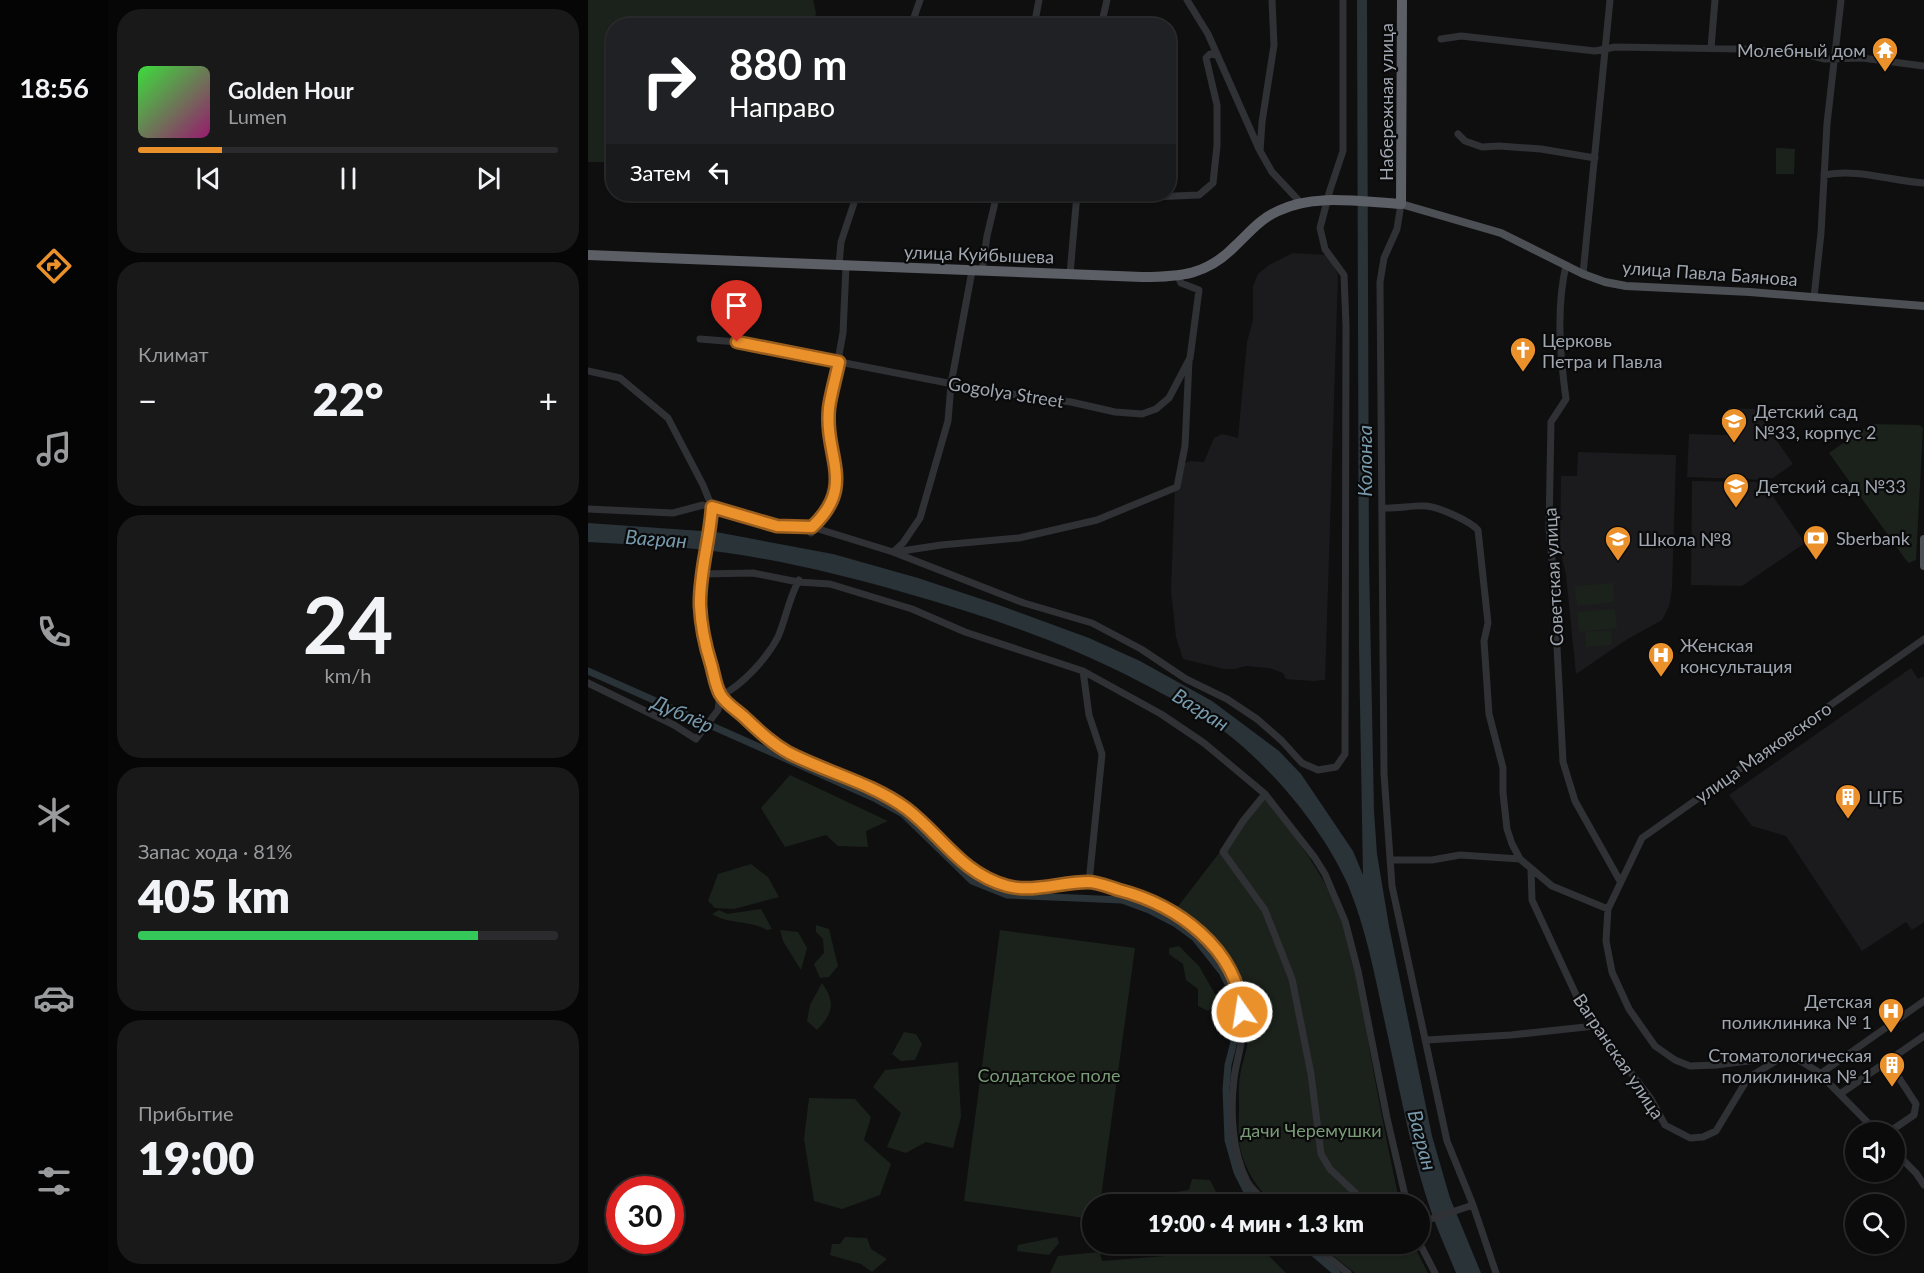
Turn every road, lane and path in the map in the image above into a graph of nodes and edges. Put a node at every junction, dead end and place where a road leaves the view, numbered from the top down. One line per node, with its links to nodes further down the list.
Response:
1 (920, 0): 11 (street)
2 (1039, 0): 12 (street)
3 (1107, 0): 13 (street)
4 (1187, 0): 17 (street)
5 (1272, 0): 21 (street)
6 (1343, 0): 29 (street)
7 (1402, 0): 31 (highway, Набережная улица)
8 (1610, 0): 16 (street)
9 (1716, 0): 15 (street)
10 (1841, 0): 18 (street)
11 (914, 18)
12 (1036, 18)
13 (1103, 18)
14 (1441, 39): 16 (street)
15 (1711, 48): 16 (street); 18 (street)
16 (1607, 49): 22 (street)
17 (1217, 55): 21 (street); 25 (street)
18 (1834, 59): 19 (street); 23 (street)
19 (1924, 66)
20 (1458, 134): 22 (street)
21 (1260, 151): 30 (street)
22 (1595, 158): 37 (street)
23 (1824, 175): 24 (street); 39 (street)
24 (1924, 183)
25 (1176, 196)
26 (855, 201): 34 (street)
27 (995, 201): 35 (street)
28 (1076, 201): 36 (street)
29 (1327, 201): 30 (highway, улица Куйбышева); 31 (highway, улица Куйбышева); 51 (street)
30 (1301, 203): 38 (highway, улица Куйбышева)
31 (1401, 204): 33 (main road, улица Павла Баянова); 47 (street)
32 (588, 255): 34 (highway, улица Куйбышева)
33 (1566, 265): 37 (main road, улица Павла Баянова); 63 (street, Советская улица)
34 (842, 266): 35 (highway, улица Куйбышева); 43 (street)
35 (977, 271): 36 (highway, улица Куйбышева); 45 (street)
36 (1070, 274): 38 (highway, улица Куйбышева)
37 (1583, 274): 39 (main road, улица Павла Баянова)
38 (1178, 276): 42 (street, Gogolya Street)
39 (1814, 297): 40 (main road, улица Павла Баянова)
40 (1924, 306)
41 (700, 339): 43 (street, Gogolya Street)
42 (1190, 358): 45 (street, Gogolya Street); 51 (street)
43 (839, 362): 45 (street, Gogolya Street); 49 (street)
44 (588, 372): 46 (street)
45 (951, 384): 51 (street)
46 (712, 507): 48 (street); 49 (street); 53 (street)
47 (1382, 508): 60 (street); 61 (street)
48 (588, 509)
49 (812, 530): 51 (street)
50 (1924, 539): 52 (main road)
51 (893, 552)
52 (1924, 566)
53 (703, 574): 54 (street); 58 (street)
54 (799, 581): 56 (street); 58 (street)
55 (1924, 639): 63 (street, улица Маяковского)
56 (1083, 671): 59 (street); 64 (street)
57 (588, 683): 58 (street)
58 (720, 696): 64 (street)
59 (1265, 794): 79 (street); 80 (street)
60 (1520, 859): 61 (street); 62 (street)
61 (1391, 860): 69 (street)
62 (1531, 869): 65 (street); 67 (street, Вагранская улица)
63 (1620, 881): 65 (street, улица Маяковского)
64 (1089, 882): 78 (street)
65 (1608, 909): 70 (street, улица Маяковского)
66 (1924, 1001): 72 (street)
67 (1595, 1026): 69 (street); 70 (street, Вагранская улица)
68 (1924, 1036): 71 (street)
69 (1426, 1041): 81 (street)
70 (1781, 1057): 72 (street)
71 (1888, 1061): 73 (street); 75 (street)
72 (1820, 1074): 73 (street)
73 (1840, 1094): 74 (street)
74 (1867, 1122)
75 (1904, 1122)
76 (1905, 1162): 77 (street)
77 (1924, 1185)
78 (1258, 1194)
79 (1356, 1194)
80 (1405, 1194)
81 (1469, 1206): 82 (street); 87 (street)
82 (1430, 1219)
83 (1324, 1254): 85 (street)
84 (1425, 1254): 86 (street)
85 (1348, 1273)
86 (1435, 1273)
87 (1496, 1273)

